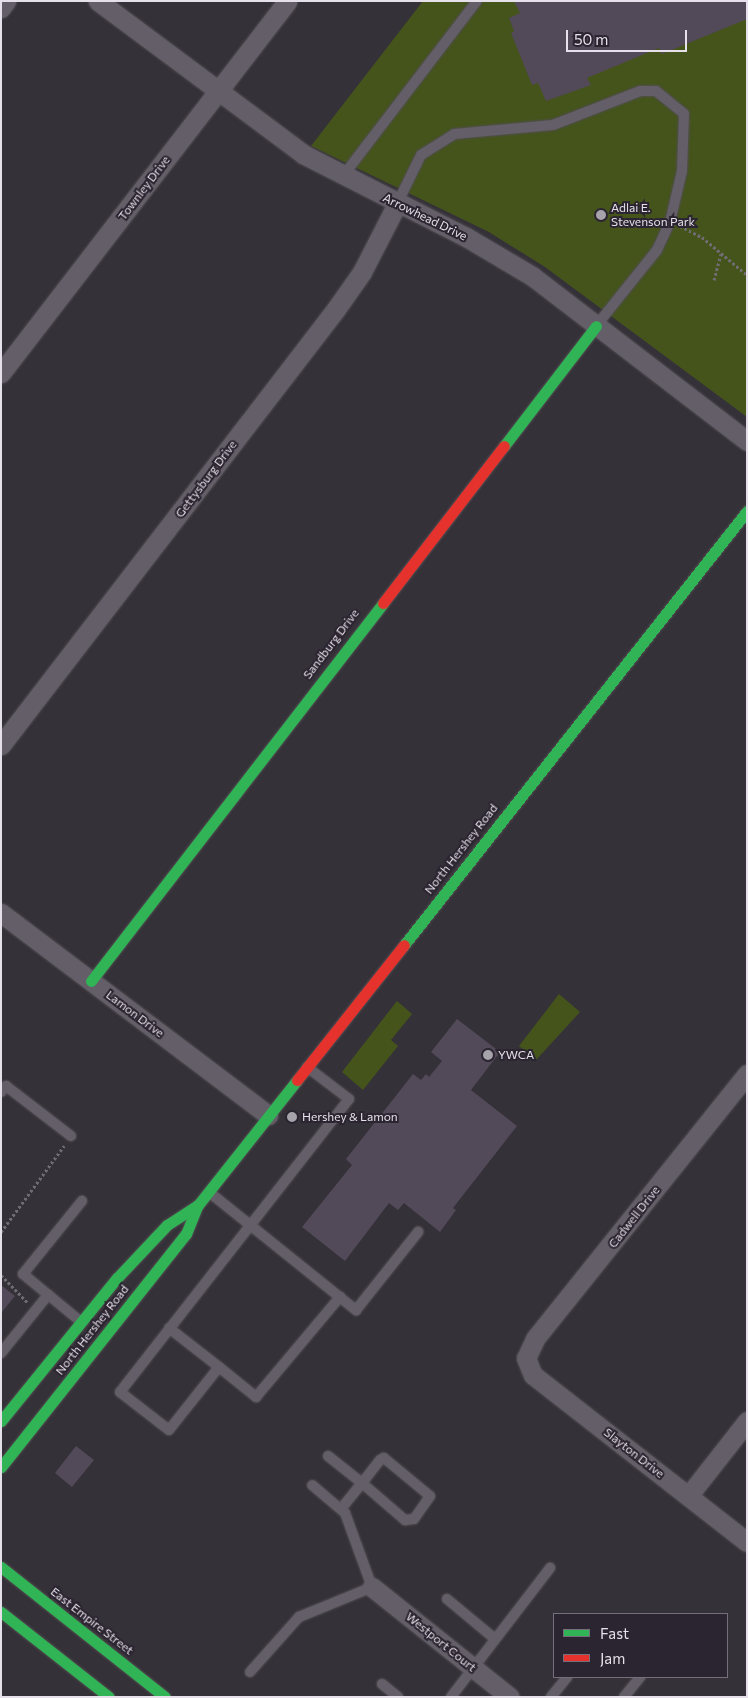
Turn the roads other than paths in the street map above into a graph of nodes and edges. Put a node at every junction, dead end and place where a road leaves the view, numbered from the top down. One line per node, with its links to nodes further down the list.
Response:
1 (6, 1): 5 (street)
2 (98, 1): 6 (street, Arrowhead Drive)
3 (286, 1): 6 (street, Townley Drive)
4 (477, 1): 7 (lane)
5 (1, 8)
6 (216, 92): 7 (street, Arrowhead Drive); 10 (street, Townley Drive)
7 (343, 176): 8 (street, Arrowhead Drive)
8 (396, 204): 9 (street, Arrowhead Drive); 9 (lane); 13 (street, Gettysburg Drive)
9 (596, 326): 11 (street, Arrowhead Drive); 15 (main road, Sandburg Drive)
10 (1, 373)
11 (747, 440)
12 (747, 511): 16 (main road, North Hershey Road)
13 (1, 745)
14 (1, 913): 15 (street, Lamon Drive)
15 (91, 981): 19 (street, Lamon Drive)
16 (307, 1066): 19 (main road, North Hershey Road); 24 (lane)
17 (747, 1074): 31 (street, Cadwell Drive)
18 (1, 1092): 20 (lane)
19 (268, 1116): 21 (main road, North Hershey Road)
20 (71, 1136)
21 (209, 1191): 23 (main road, North Hershey Road); 24 (lane)
22 (82, 1201): 26 (lane)
23 (198, 1205): 29 (main road, North Hershey Road); 29 (main road, North Hershey Road)
24 (249, 1224): 27 (lane); 28 (lane)
25 (418, 1232): 27 (lane)
26 (48, 1295): 29 (lane); 30 (lane)
27 (340, 1298): 32 (lane)
28 (169, 1328): 32 (lane); 32 (lane)
29 (91, 1330): 34 (main road, North Hershey Road); 36 (main road, North Hershey Road)
30 (1, 1353)
31 (527, 1361): 39 (street, Slayton Drive)
32 (219, 1367)
33 (747, 1421): 39 (street)
34 (1, 1422)
35 (328, 1456): 37 (lane)
36 (1, 1467)
37 (362, 1483): 37 (lane); 40 (lane)
38 (312, 1485): 40 (lane)
39 (689, 1496): 41 (street, Slayton Drive)
40 (341, 1508): 44 (lane)
41 (747, 1542)
42 (1, 1567): 54 (main road, East Empire Street)
43 (550, 1568): 47 (lane)
44 (372, 1587): 48 (street, Westport Court); 49 (lane)
45 (447, 1599): 47 (lane)
46 (1, 1612): 53 (main road)
47 (495, 1639): 48 (lane)
48 (473, 1668): 56 (lane); 57 (street, Westport Court)
49 (250, 1672)
50 (566, 1678): 58 (lane)
51 (639, 1678): 59 (lane)
52 (382, 1684): 55 (lane)
53 (100, 1694)
54 (165, 1697)
55 (398, 1697)
56 (451, 1697)
57 (510, 1697)
58 (551, 1697)
59 (624, 1697)

